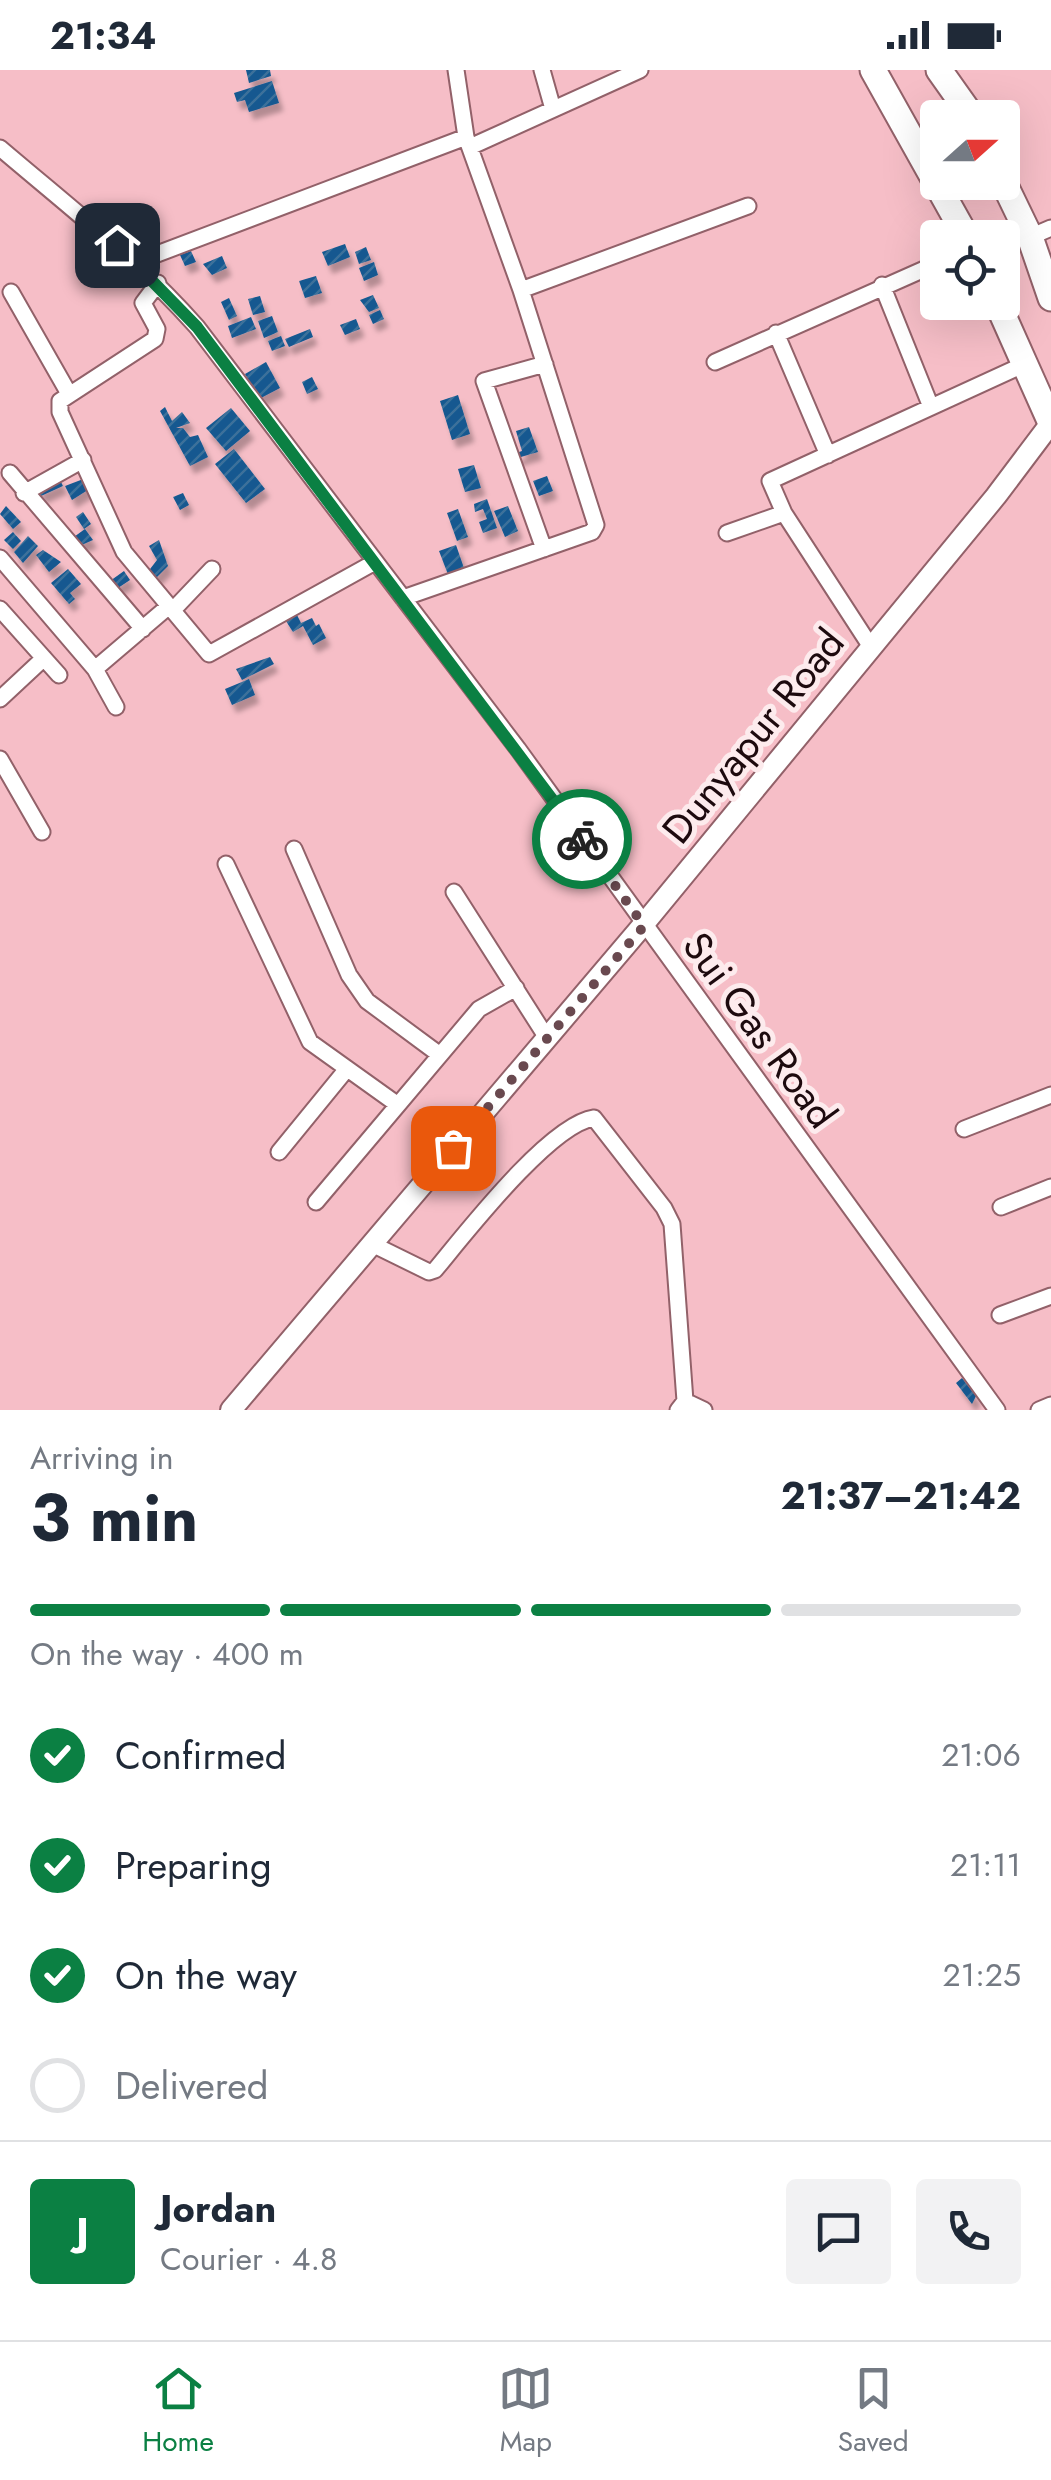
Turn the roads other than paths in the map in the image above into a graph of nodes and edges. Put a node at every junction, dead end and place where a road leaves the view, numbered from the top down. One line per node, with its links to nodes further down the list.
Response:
1 (456, 70): 8 (street)
2 (542, 70): 7 (street)
3 (640, 70): 7 (street)
4 (873, 70): 12 (main road)
5 (939, 70): 6 (main road)
6 (960, 100)
7 (553, 109): 8 (street)
8 (468, 142): 14 (street); 18 (street)
9 (3, 155): 14 (street, Sui Gas Road)
10 (1017, 200): 13 (main road)
11 (748, 206): 18 (street)
12 (957, 220)
13 (1040, 233): 20 (main road)
14 (136, 262): 16 (street, Sui Gas Road)
15 (920, 271): 17 (street)
16 (158, 283): 26 (street); 37 (street, Sui Gas Road)
17 (882, 286): 22 (street); 27 (street)
18 (521, 290): 24 (street)
19 (11, 292): 26 (street)
20 (1051, 298)
21 (1005, 320): 25 (main road)
22 (776, 332): 23 (street); 29 (street)
23 (715, 362)
24 (545, 364): 35 (street); 35 (street)
25 (1025, 364): 27 (street); 28 (main road)
26 (68, 392): 30 (street)
27 (931, 407): 29 (street)
28 (1051, 423): 44 (street, Dunyapur Road)
29 (828, 455): 33 (street)
30 (83, 460): 32 (street); 42 (street)
31 (10, 473): 32 (street)
32 (24, 492): 43 (street)
33 (784, 513): 34 (street); 44 (street)
34 (726, 533)
35 (544, 549): 40 (street)
36 (0, 558): 39 (street)
37 (375, 562): 40 (street, Sui Gas Road); 42 (street)
38 (212, 569): 42 (street)
39 (24, 584): 41 (street); 46 (street)
40 (403, 598): 55 (street, Sui Gas Road)
41 (0, 608): 45 (street)
42 (171, 608): 43 (street)
43 (144, 629): 46 (street)
44 (871, 647): 55 (street, Dunyapur Road)
45 (44, 658): 47 (street); 48 (street)
46 (95, 670): 49 (street)
47 (59, 675)
48 (0, 699)
49 (116, 708)
50 (0, 759): 51 (street)
51 (42, 832)
52 (294, 849): 58 (street)
53 (226, 864): 59 (street)
54 (454, 892): 56 (street)
55 (644, 926): 57 (street, Dunyapur Road); 74 (street, Sui Gas Road)
56 (516, 988): 57 (street); 58 (street)
57 (548, 1038): 67 (street, Dunyapur Road)
58 (440, 1055): 61 (street)
59 (346, 1070): 61 (street); 63 (street)
60 (1051, 1094): 62 (street)
61 (398, 1105): 65 (street)
62 (964, 1130)
63 (278, 1152)
64 (1051, 1187): 66 (street)
65 (316, 1202)
66 (1001, 1207)
67 (372, 1244): 71 (street); 72 (street, Dunyapur Road)
68 (1051, 1296): 69 (street)
69 (1000, 1315)
70 (1051, 1405): 75 (street)
71 (682, 1406): 73 (street)
72 (232, 1410)
73 (704, 1410)
74 (998, 1410)
75 (1039, 1410)

